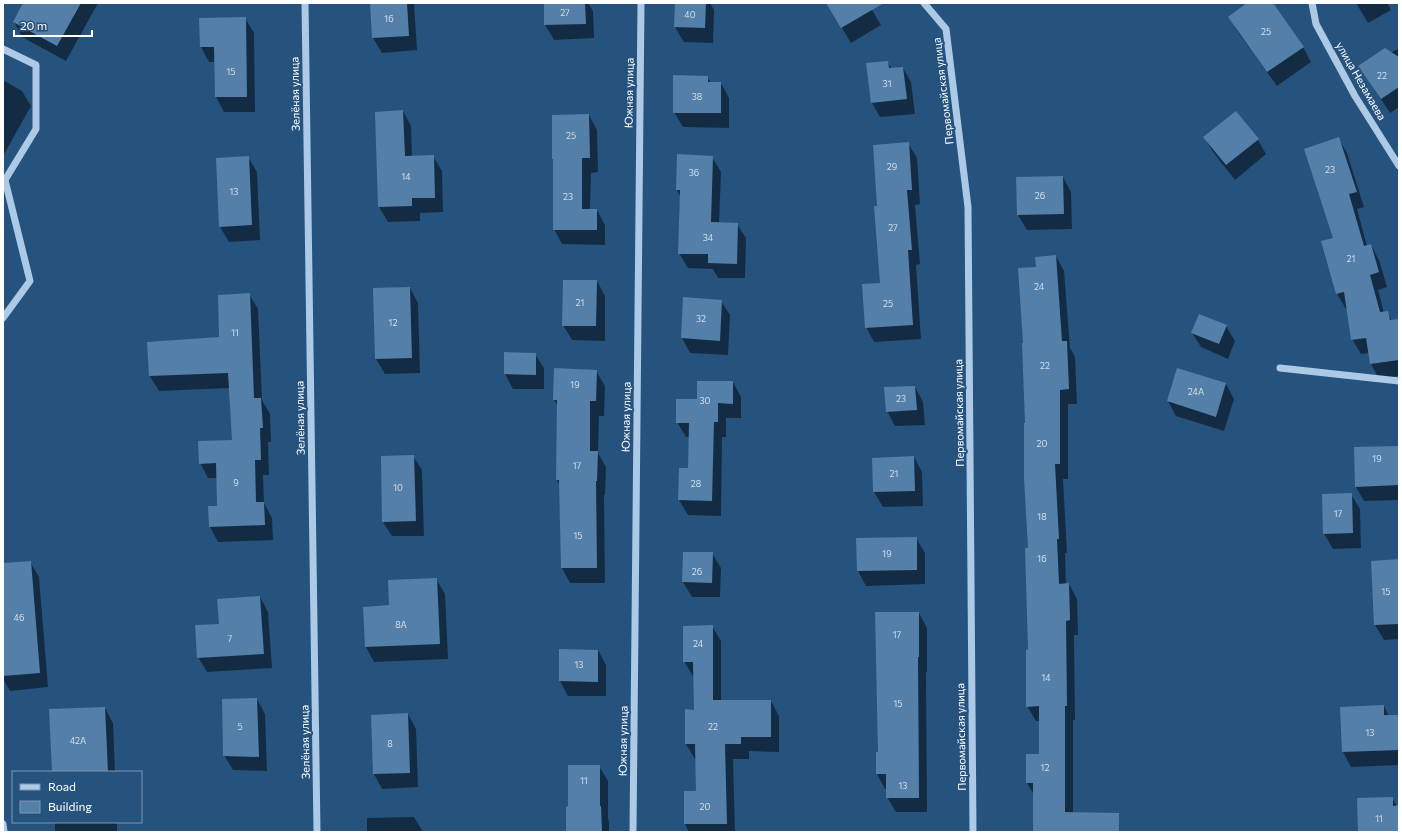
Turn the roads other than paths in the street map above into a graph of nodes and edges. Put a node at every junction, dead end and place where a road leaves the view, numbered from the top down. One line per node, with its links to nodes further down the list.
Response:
1 (305, 3): 12 (street, Зелёная улица)
2 (641, 3): 13 (street, Южная улица)
3 (924, 3): 14 (street, Первомайская улица)
4 (1312, 3): 6 (street, улица Незамаева)
5 (3, 49): 7 (street)
6 (1399, 166)
7 (3, 318)
8 (1280, 368): 9 (street)
9 (1399, 381)
10 (3, 824): 11 (street)
11 (4, 832)
12 (318, 832)
13 (633, 832)
14 (973, 832)

